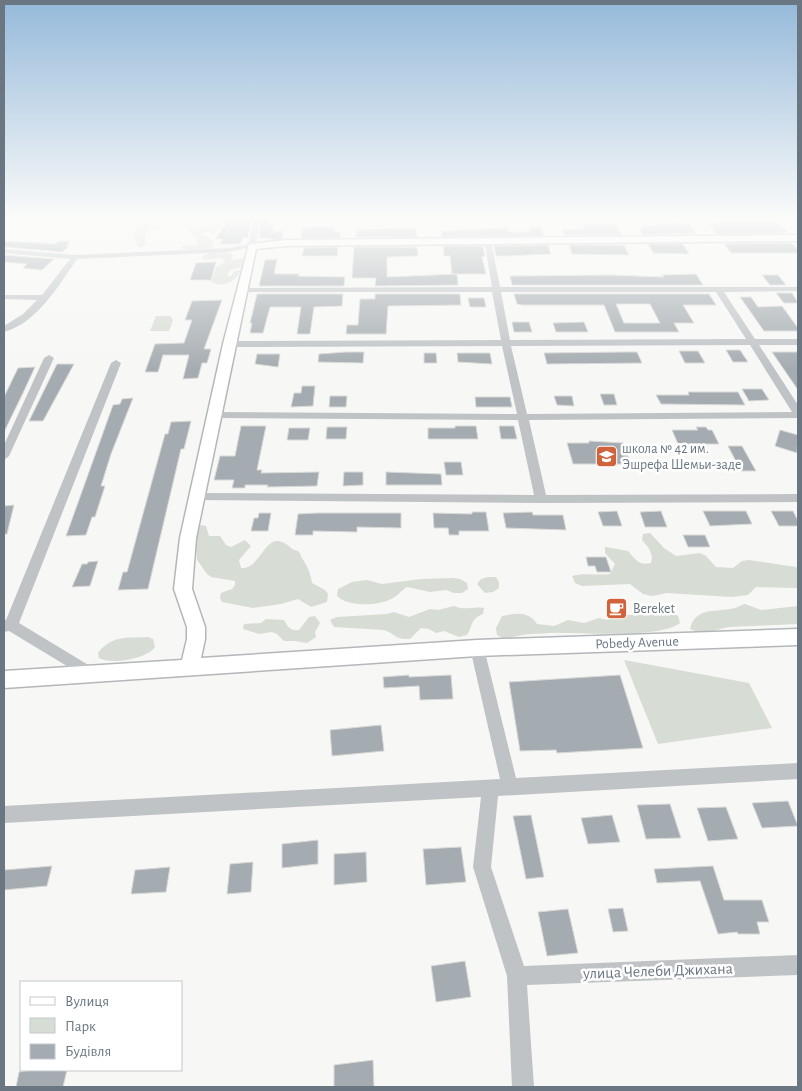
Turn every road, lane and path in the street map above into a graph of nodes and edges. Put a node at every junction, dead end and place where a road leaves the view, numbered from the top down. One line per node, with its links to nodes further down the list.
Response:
1 (67, 268): 9 (street)
2 (247, 268): 4 (main road)
3 (493, 268): 5 (street)
4 (241, 290): 5 (street); 14 (main road)
5 (498, 290): 6 (street); 13 (street)
6 (719, 290): 7 (street); 11 (street)
7 (798, 290)
8 (4, 297): 9 (street)
9 (45, 298): 10 (street)
10 (4, 329)
11 (751, 342): 12 (street); 13 (street); 17 (street)
12 (798, 342)
13 (506, 343): 14 (street); 19 (street)
14 (229, 344): 18 (main road)
15 (49, 358): 20 (street)
16 (116, 363): 24 (street)
17 (798, 414): 19 (street)
18 (214, 415): 19 (street); 21 (main road)
19 (523, 417): 23 (street)
20 (4, 456)
21 (196, 497): 23 (street); 27 (main road)
22 (798, 498): 23 (street)
23 (541, 500)
24 (8, 625): 28 (street)
25 (798, 637): 26 (main road, Pobedy Avenue)
26 (477, 648): 27 (main road, Pobedy Avenue); 31 (street)
27 (190, 667): 28 (main road, Pobedy Avenue)
28 (90, 674): 29 (main road, Pobedy Avenue)
29 (4, 680)
30 (798, 771): 31 (street)
31 (510, 787): 32 (street)
32 (490, 788): 33 (street); 35 (street)
33 (4, 815)
34 (798, 965): 35 (street, улица Челеби Джихана)
35 (517, 976): 36 (street)
36 (524, 1087)

